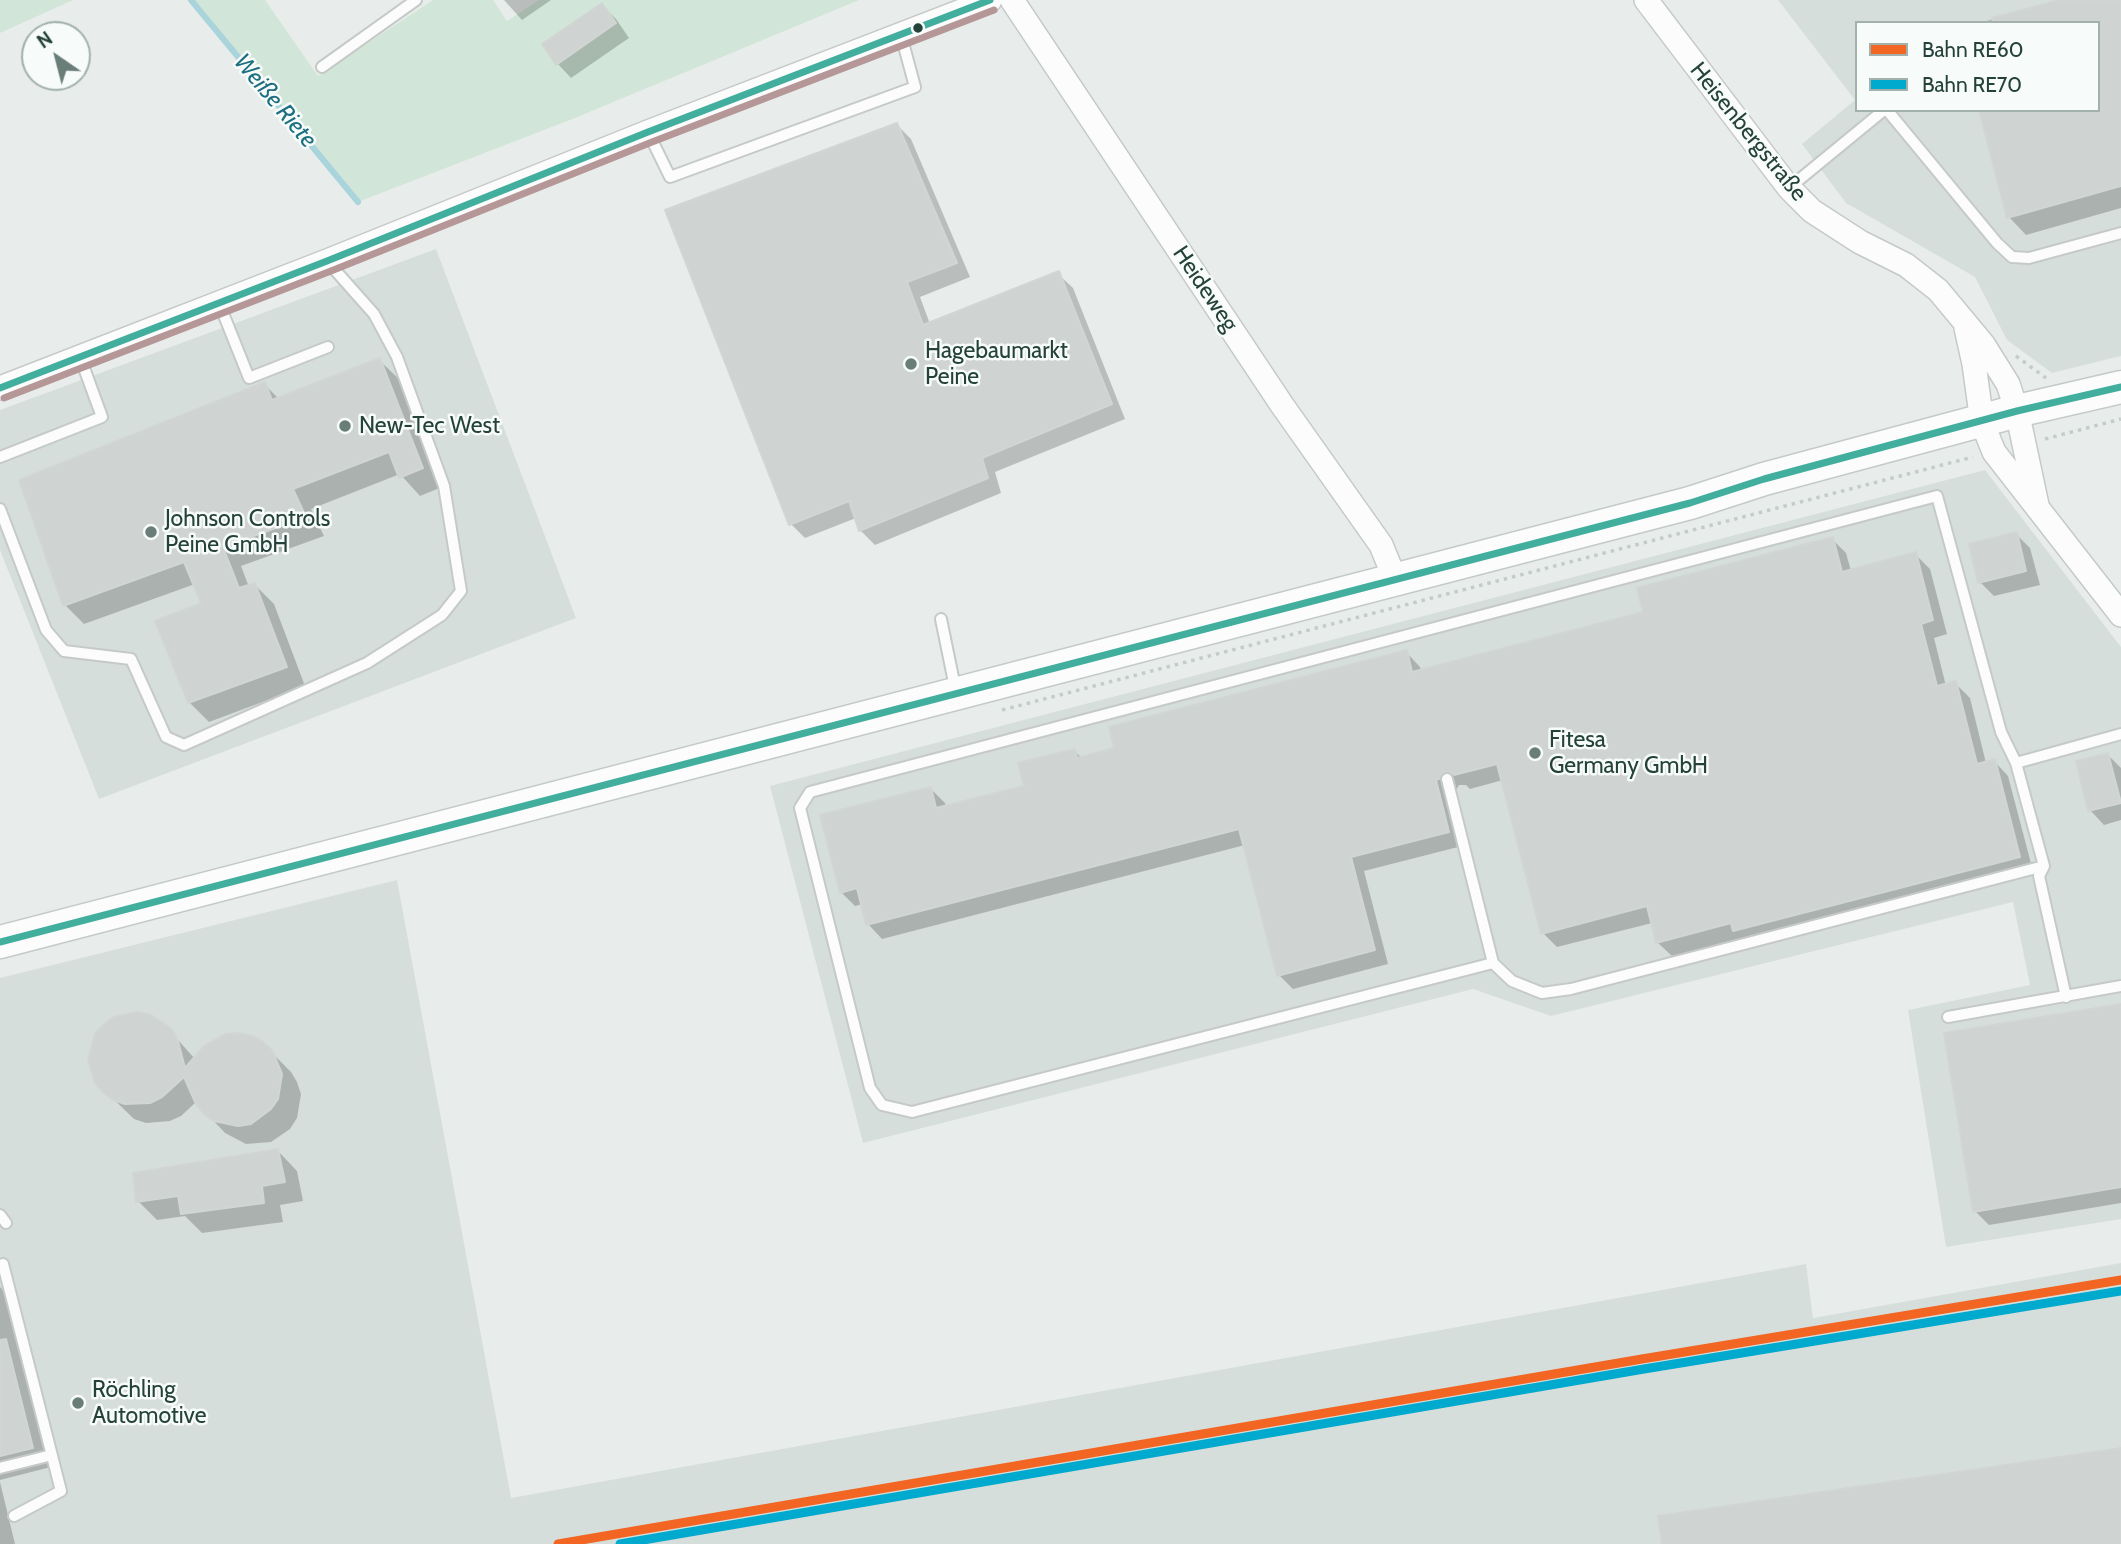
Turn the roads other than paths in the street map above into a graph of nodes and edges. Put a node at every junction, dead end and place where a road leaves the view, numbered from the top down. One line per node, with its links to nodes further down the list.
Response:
1 (416, 0): 6 (lane)
2 (990, 0): 5 (street)
3 (1012, 0): 24 (street, Heideweg)
4 (1646, 0): 10 (street, Heisenbergstraße)
5 (901, 35): 9 (street); 9 (lane)
6 (322, 67)
7 (1883, 112): 10 (lane)
8 (1887, 112): 11 (lane)
9 (648, 132): 12 (street)
10 (1789, 188): 14 (street, Heisenbergstraße)
11 (2121, 233)
12 (327, 261): 13 (street); 23 (lane)
13 (219, 303): 15 (lane); 16 (street)
14 (1964, 322): 19 (street, Heisenbergstraße); 20 (street, Heisenbergstraße)
15 (328, 347)
16 (80, 357): 18 (street); 21 (lane)
17 (2121, 387): 19 (main road)
18 (0, 388)
19 (2017, 411): 20 (main road); 22 (street, Heisenbergstraße)
20 (1982, 422): 22 (street, Heisenbergstraße); 24 (main road)
21 (0, 457)
22 (2037, 506): 25 (street, Heisenbergstraße)
23 (0, 509)
24 (1395, 579): 27 (main road)
25 (2121, 615)
26 (941, 619): 27 (lane)
27 (956, 693): 32 (main road)
28 (2121, 734): 29 (lane)
29 (2016, 763): 31 (lane); 33 (lane)
30 (1447, 779): 33 (lane)
31 (2044, 866): 33 (lane); 35 (lane)
32 (0, 942)
33 (1493, 963)
34 (2121, 986): 35 (lane)
35 (2066, 997): 36 (lane)
36 (1948, 1017)
37 (3, 1264): 38 (lane)
38 (52, 1455): 39 (lane); 40 (lane)
39 (0, 1468)
40 (14, 1516)

